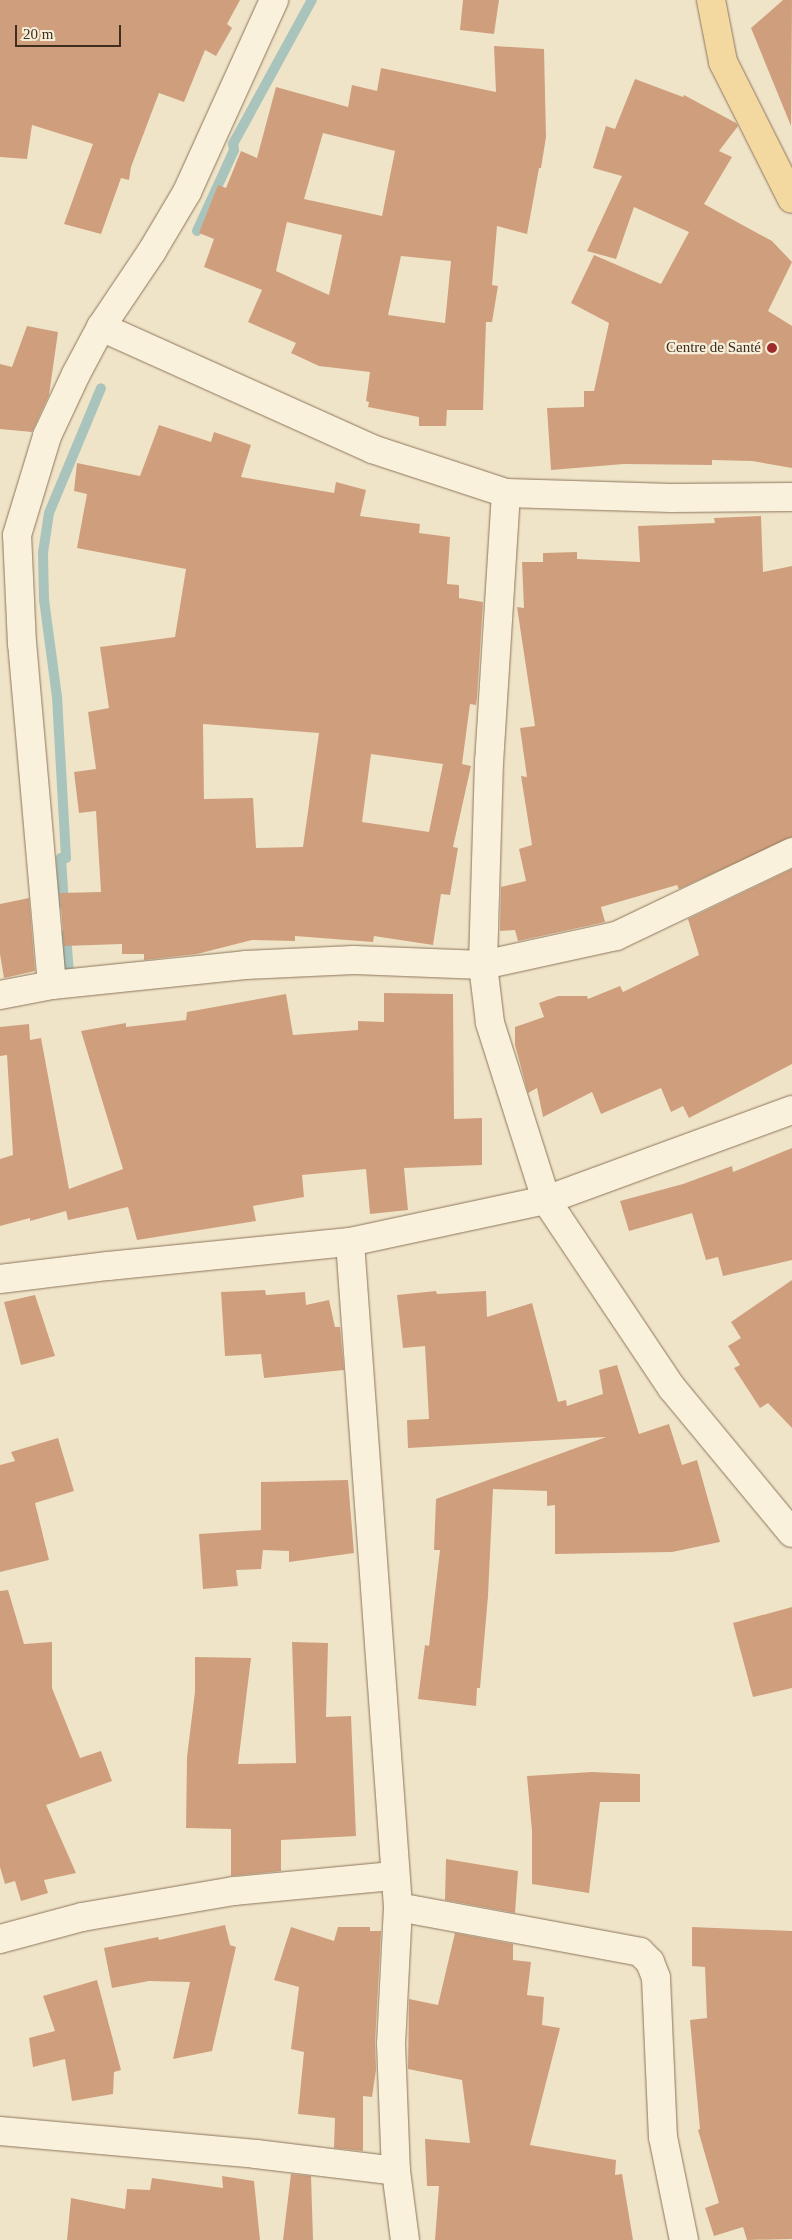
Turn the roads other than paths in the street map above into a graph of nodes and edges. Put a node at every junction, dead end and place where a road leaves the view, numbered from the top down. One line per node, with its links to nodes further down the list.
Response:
1 (274, 0): 4 (street)
2 (715, 3): 3 (main road)
3 (791, 195)
4 (101, 327): 5 (street); 9 (street)
5 (506, 493): 6 (street); 8 (street)
6 (792, 497)
7 (792, 852): 8 (street)
8 (483, 965): 9 (street); 12 (street)
9 (52, 985): 10 (street)
10 (0, 995)
11 (792, 1110): 12 (street)
12 (546, 1200): 13 (street); 15 (street)
13 (350, 1242): 14 (street); 16 (street)
14 (0, 1279)
15 (792, 1533)
16 (394, 1876): 17 (street); 18 (street)
17 (398, 1907): 20 (street); 22 (street)
18 (0, 1939)
19 (0, 2131): 20 (street)
20 (396, 2171): 21 (street)
21 (404, 2240)
22 (684, 2240)

